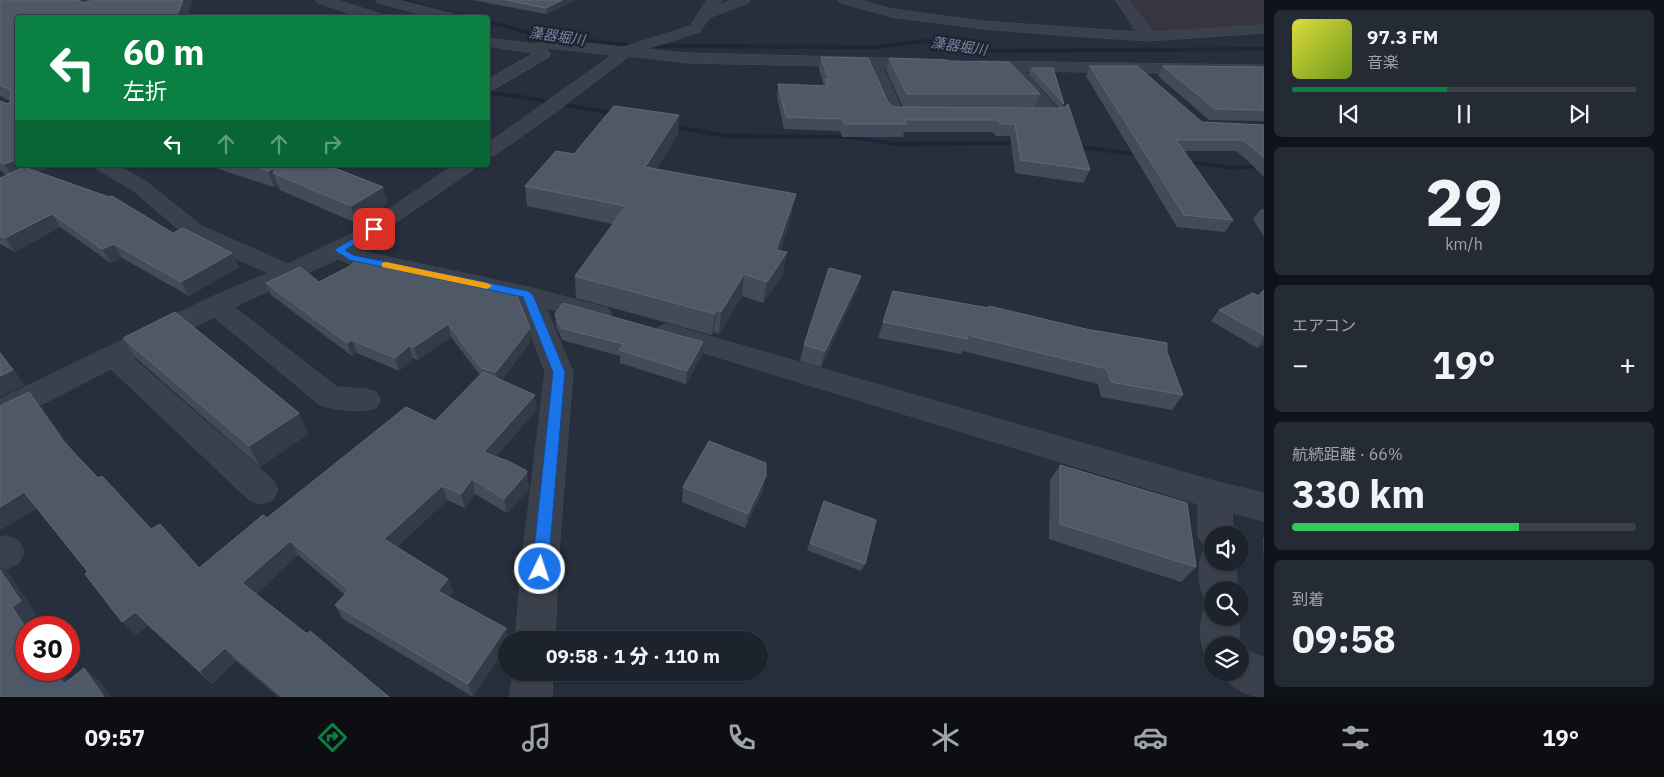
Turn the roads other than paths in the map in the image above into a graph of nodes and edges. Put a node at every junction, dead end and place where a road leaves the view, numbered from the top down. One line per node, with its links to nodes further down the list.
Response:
1 (323, 0): 7 (street)
2 (383, 0): 8 (street)
3 (716, 0): 9 (street)
4 (744, 0): 9 (street)
5 (845, 0): 12 (street)
6 (1122, 0): 12 (street)
7 (370, 15)
8 (441, 15)
9 (703, 15): 14 (street)
10 (1264, 29): 12 (street)
11 (490, 34): 13 (street)
12 (1149, 37)
13 (542, 46): 14 (street); 22 (lane)
14 (628, 50): 15 (street); 27 (street)
15 (872, 62): 16 (street); 25 (street)
16 (942, 65)
17 (962, 66): 18 (street)
18 (1011, 67): 19 (street); 26 (street)
19 (1136, 68): 21 (street); 24 (street)
20 (498, 69): 22 (lane)
21 (1264, 70)
22 (513, 72): 23 (lane)
23 (490, 85)
24 (1158, 88)
25 (945, 114)
26 (1004, 114)
27 (490, 150)
28 (107, 167): 31 (street)
29 (464, 167): 30 (street)
30 (339, 250): 31 (street); 32 (street)
31 (287, 272): 33 (street)
32 (528, 295): 38 (street); 41 (street)
33 (216, 305): 34 (street); 35 (street)
34 (113, 356): 36 (street); 37 (street)
35 (366, 400)
36 (0, 412)
37 (261, 490)
38 (1214, 495): 39 (street); 40 (street)
39 (1264, 507)
40 (1216, 526)
41 (536, 631)
42 (1249, 672): 43 (street)
43 (1264, 680)
44 (532, 681): 45 (street)
45 (531, 697)

